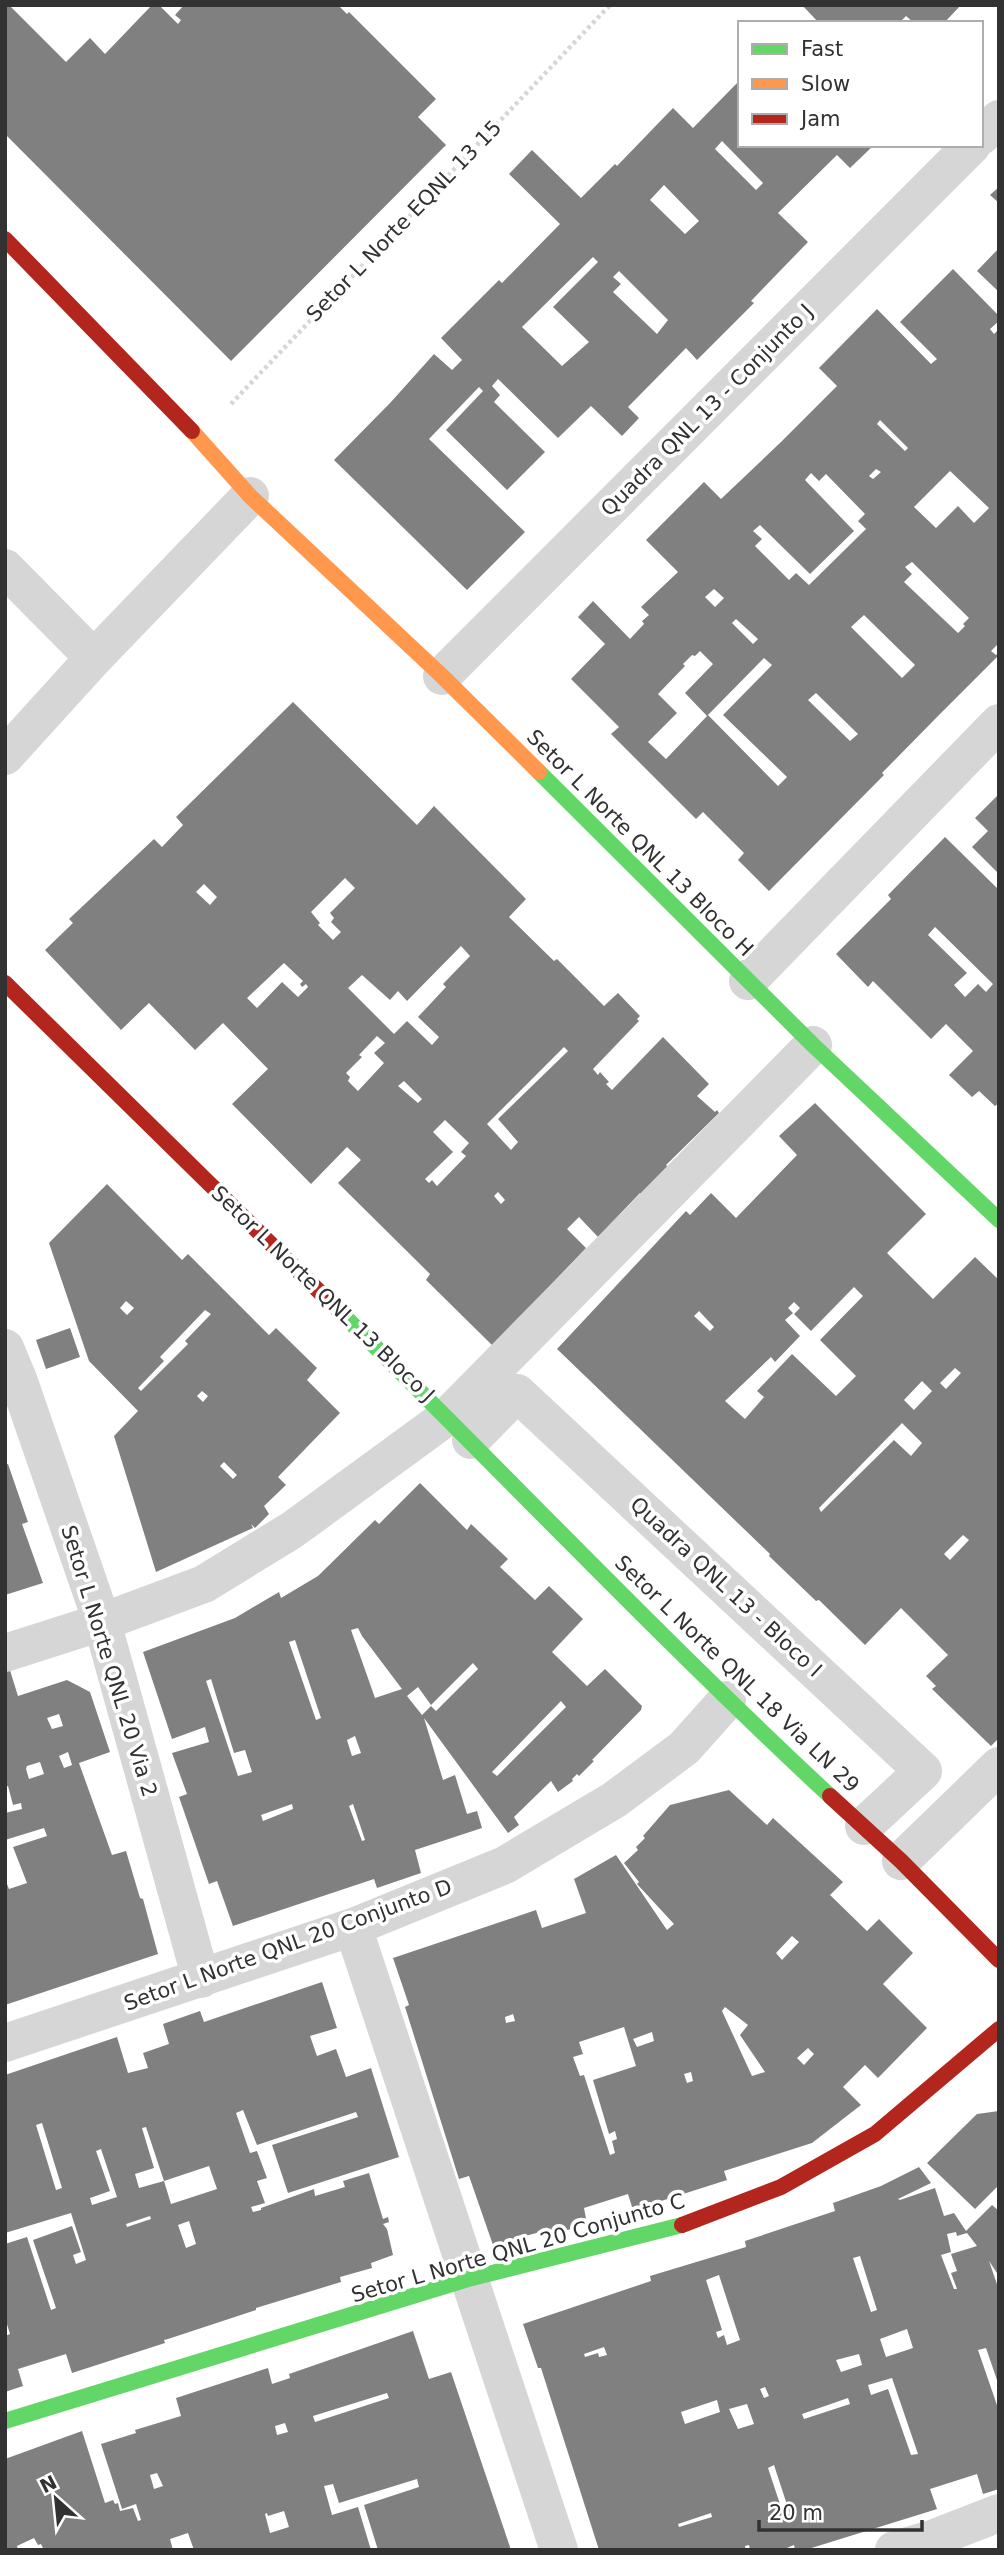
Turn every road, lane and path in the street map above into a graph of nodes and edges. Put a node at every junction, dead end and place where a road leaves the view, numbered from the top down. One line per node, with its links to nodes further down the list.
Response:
1 (610, 5): 6 (path, Setor L Norte EQNL 13 15)
2 (999, 119): 3 (street)
3 (983, 134)
4 (970, 147): 10 (street, Quadra QNL 13 - Conjunto J)
5 (5, 239): 6 (street)
6 (199, 438): 7 (street)
7 (250, 496): 9 (street); 10 (street, Setor L Norte QNL 13 Bloco H)
8 (5, 568): 9 (street)
9 (94, 658): 12 (street)
10 (442, 676): 13 (street, Setor L Norte QNL 13 Bloco H)
11 (999, 723): 13 (street)
12 (5, 756)
13 (748, 981): 15 (street, Setor L Norte QNL 13 Bloco H)
14 (5, 983): 18 (street, Setor L Norte QNL 13 Bloco J)
15 (813, 1045): 16 (street, Setor L Norte QNL 13 Bloco H); 18 (street, Setor L Norte QNL 13 Bloco J)
16 (999, 1220)
17 (5, 1348): 19 (street, Setor L Norte QNL 20 Via 2)
18 (459, 1428): 19 (street); 21 (street, Setor L Norte QNL 18 Via LN 29); 23 (street, Quadra QNL 13 - Bloco I)
19 (102, 1622): 20 (street); 27 (street, Setor L Norte QNL 20 Via 2)
20 (5, 1653)
21 (727, 1700): 23 (street, Setor L Norte QNL 18 Via LN 29); 25 (street, Setor L Norte QNL 20 Conjunto D)
22 (999, 1766): 24 (street)
23 (864, 1826): 24 (street, Setor L Norte QNL 18 Via LN 29)
24 (901, 1861): 26 (street, Setor L Norte QNL 18 Via LN 29)
25 (353, 1927): 27 (street, Setor L Norte QNL 20 Conjunto D); 30 (street)
26 (999, 1960)
27 (201, 1979): 29 (street, Setor L Norte QNL 20 Conjunto D)
28 (999, 2029): 30 (street, Setor L Norte QNL 20 Conjunto C)
29 (5, 2043)
30 (468, 2280): 31 (street, Setor L Norte QNL 20 Conjunto C); 33 (street)
31 (5, 2421)
32 (999, 2513): 34 (street)
33 (559, 2550)
34 (894, 2550)

